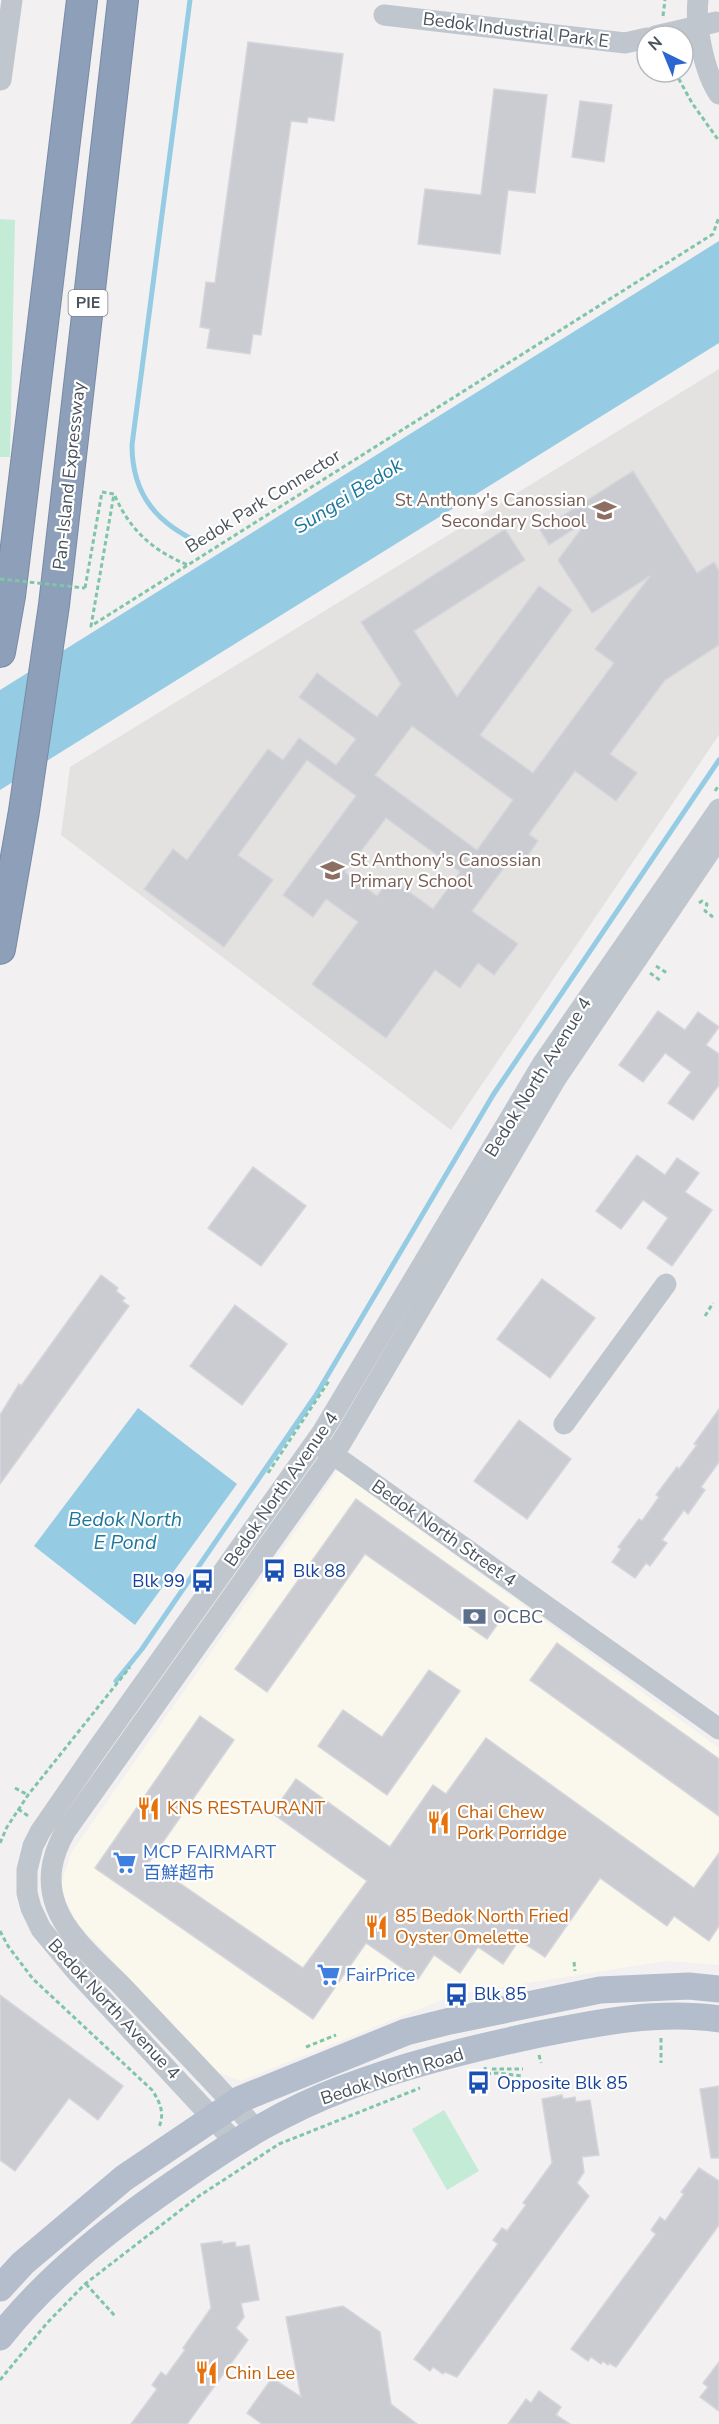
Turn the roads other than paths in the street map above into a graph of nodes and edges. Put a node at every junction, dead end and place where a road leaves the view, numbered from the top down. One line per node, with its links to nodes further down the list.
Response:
1 (12, 0): 10 (street)
2 (82, 0): 12 (highway, PIE)
3 (123, 0): 16 (highway, Pan-Island Expressway / PIE)
4 (698, 0): 7 (street)
5 (712, 0): 7 (street)
6 (384, 15): 9 (street, Bedok Industrial Park E)
7 (711, 28): 8 (street); 11 (street)
8 (695, 30)
9 (635, 41)
10 (1, 80)
11 (719, 94)
12 (5, 587): 13 (highway, PIE)
13 (0, 652)
14 (716, 802): 19 (street, Bedok North Avenue 4)
15 (719, 838): 20 (street, Bedok North Avenue 4)
16 (0, 949)
17 (666, 1284): 18 (street)
18 (564, 1425)
19 (320, 1436): 20 (street, Bedok North Street 4); 25 (street, Bedok North Avenue 4)
20 (337, 1449): 21 (street, Bedok North Street 4); 22 (street, Bedok North Street 4); 25 (street, Bedok North Avenue 4)
21 (719, 1712)
22 (719, 1729)
23 (719, 1989): 25 (main road, Bedok North Road)
24 (719, 2019): 26 (main road, Bedok North Road)
25 (224, 2110): 26 (street, Bedok North Avenue 4); 27 (main road, Bedok North Road)
26 (245, 2135): 28 (main road, Bedok North Road)
27 (65, 2226): 28 (main road); 29 (main road, Bedok North Road)
28 (98, 2239): 30 (main road, Bedok North Road)
29 (0, 2288)
30 (0, 2337)

